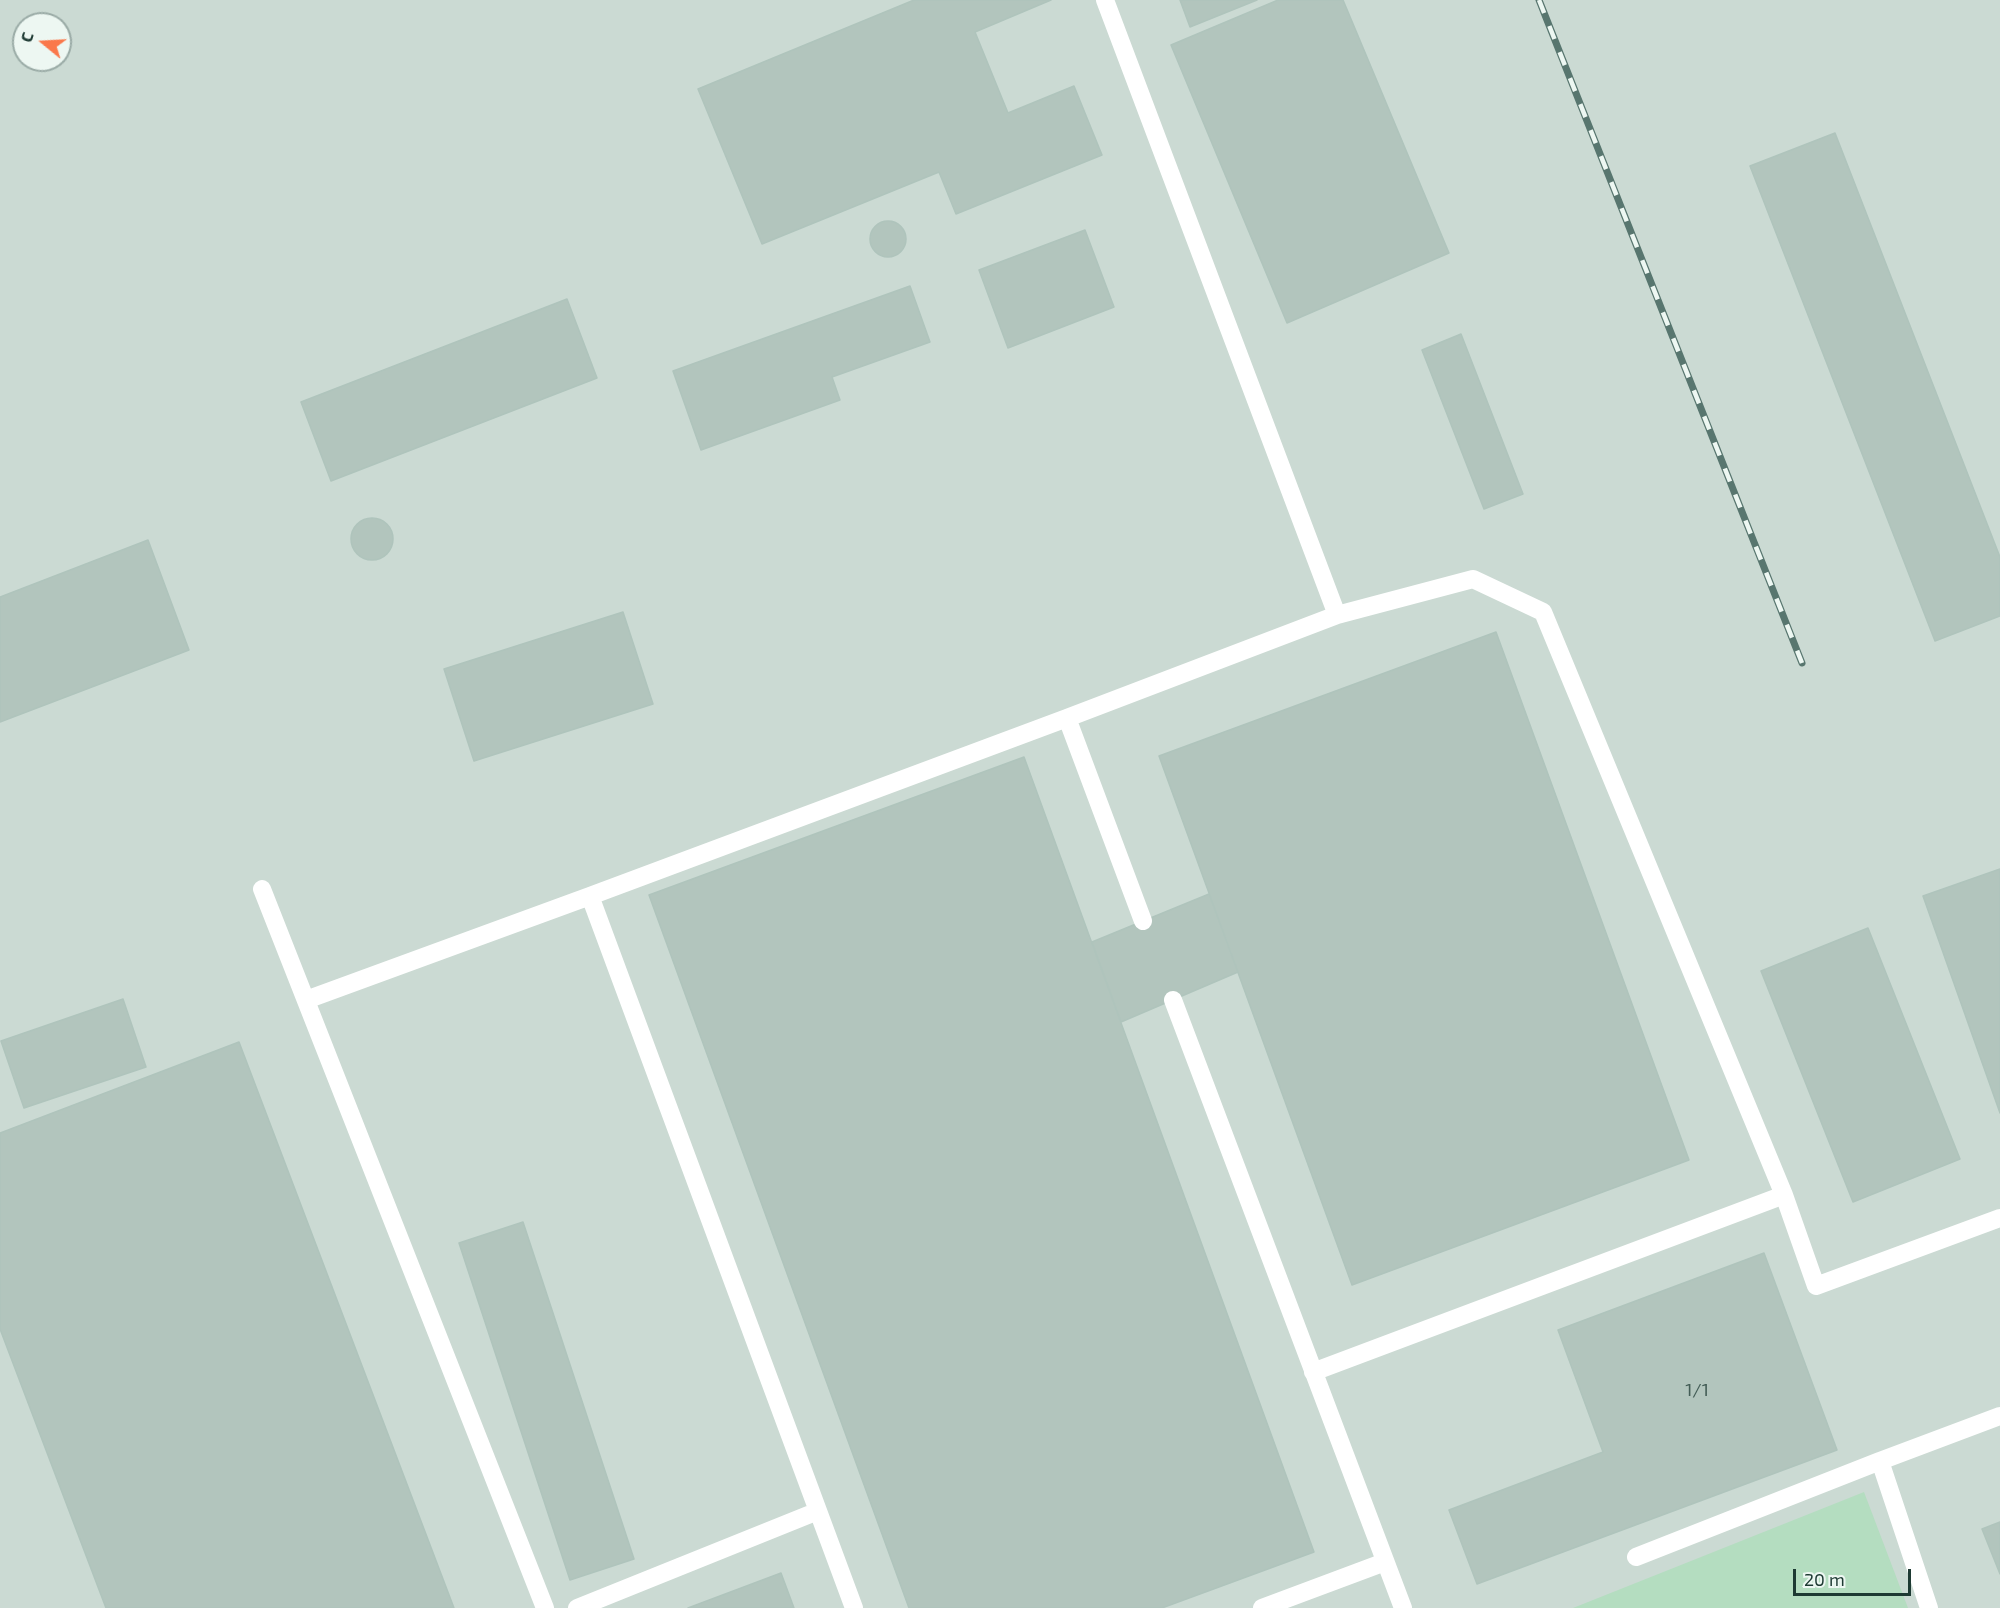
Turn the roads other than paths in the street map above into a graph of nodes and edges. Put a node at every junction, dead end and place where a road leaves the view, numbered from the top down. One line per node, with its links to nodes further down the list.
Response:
1 (1105, 0): 2 (lane)
2 (1336, 615): 3 (lane); 9 (lane)
3 (1067, 718): 5 (lane); 6 (lane)
4 (262, 889): 7 (lane)
5 (590, 896): 7 (lane); 14 (lane)
6 (1143, 921)
7 (306, 1000): 17 (lane)
8 (1173, 1000): 11 (lane)
9 (1784, 1195): 10 (lane); 11 (lane)
10 (2000, 1218)
11 (1313, 1372): 16 (lane)
12 (2000, 1416): 13 (lane)
13 (1880, 1461): 15 (lane); 22 (lane)
14 (818, 1511): 18 (lane); 19 (lane)
15 (1636, 1557)
16 (1385, 1562): 20 (lane); 21 (lane)
17 (545, 1608)
18 (577, 1608)
19 (854, 1608)
20 (1262, 1608)
21 (1403, 1608)
22 (1929, 1608)

